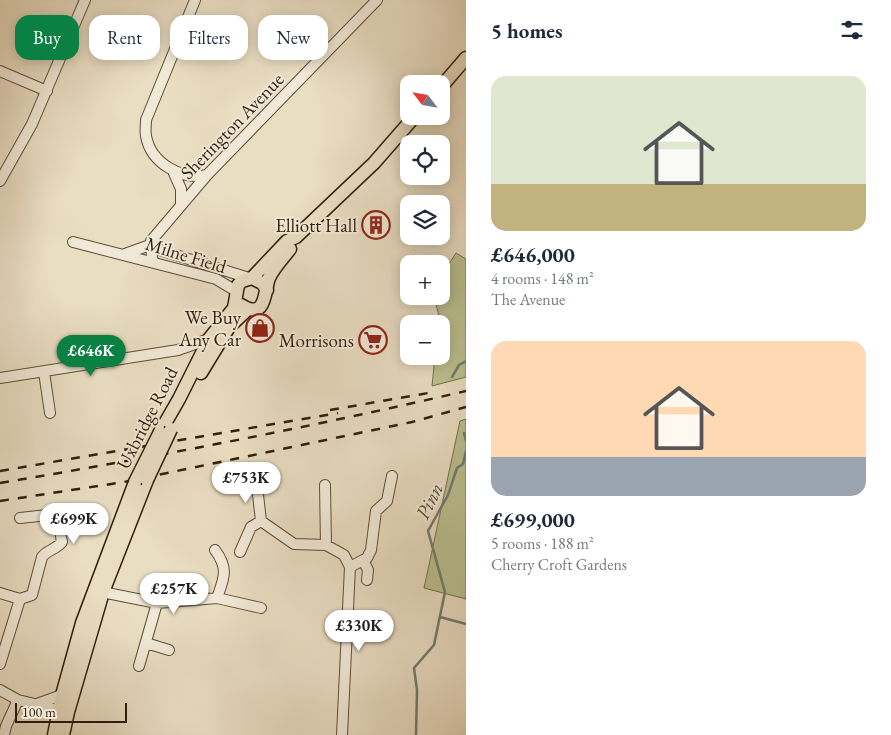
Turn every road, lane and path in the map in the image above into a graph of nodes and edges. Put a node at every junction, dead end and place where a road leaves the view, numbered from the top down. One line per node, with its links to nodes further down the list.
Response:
1 (85, 0): 7 (street)
2 (195, 0): 11 (street)
3 (375, 1): 12 (street, Sherington Avenue)
4 (466, 58): 6 (main road)
5 (0, 71): 7 (street)
6 (450, 76)
7 (46, 91): 10 (street)
8 (407, 125): 15 (main road, Uxbridge Road)
9 (0, 158): 10 (street)
10 (10, 163): 13 (street)
11 (173, 171): 12 (street); 14 (street)
12 (207, 175): 14 (street, Sherington Avenue)
13 (0, 181)
14 (181, 204): 17 (street, Sherington Avenue)
15 (296, 237): 20 (main road, Uxbridge Road); 21 (main road, Uxbridge Road)
16 (73, 242): 18 (street, Milne Field)
17 (150, 245): 18 (street, Milne Field); 19 (street); 20 (street, Milne Field)
18 (125, 254): 19 (street, Milne Field)
19 (154, 263): 22 (street, Milne Field)
20 (251, 278): 21 (main road); 22 (main road, Uxbridge Road)
21 (266, 290): 23 (main road, Uxbridge Road)
22 (237, 295): 23 (main road); 24 (main road, Uxbridge Road)
23 (248, 309): 26 (main road, Uxbridge Road)
24 (209, 339): 25 (street); 26 (main road, Uxbridge Road)
25 (178, 350): 26 (street); 27 (street)
26 (204, 357): 41 (main road, Uxbridge Road, bridge)
27 (44, 372): 28 (street); 29 (street)
28 (0, 378)
29 (50, 413)
30 (392, 476): 38 (street)
31 (325, 485): 35 (street)
32 (257, 486): 34 (street)
33 (20, 518): 44 (street)
34 (260, 521): 35 (street); 37 (street)
35 (326, 545): 39 (street)
36 (215, 550): 43 (street)
37 (240, 552)
38 (362, 560): 39 (street); 40 (street)
39 (350, 567): 59 (street)
40 (367, 580)
41 (98, 591): 45 (street); 52 (main road, Uxbridge Road); 55 (main road, Uxbridge Road)
42 (0, 593): 44 (street)
43 (217, 598): 45 (street); 46 (street)
44 (20, 599): 49 (street)
45 (157, 603): 47 (street)
46 (261, 608)
47 (146, 644): 48 (street); 50 (street)
48 (169, 650)
49 (0, 664)
50 (140, 666)
51 (0, 690): 53 (street)
52 (62, 695): 54 (street); 55 (main road, Uxbridge Road)
53 (18, 700): 54 (street); 56 (street)
54 (37, 704): 55 (street)
55 (63, 711): 57 (main road, Uxbridge Road); 58 (main road, Uxbridge Road)
56 (4, 735)
57 (54, 735)
58 (63, 735)
59 (342, 735)

